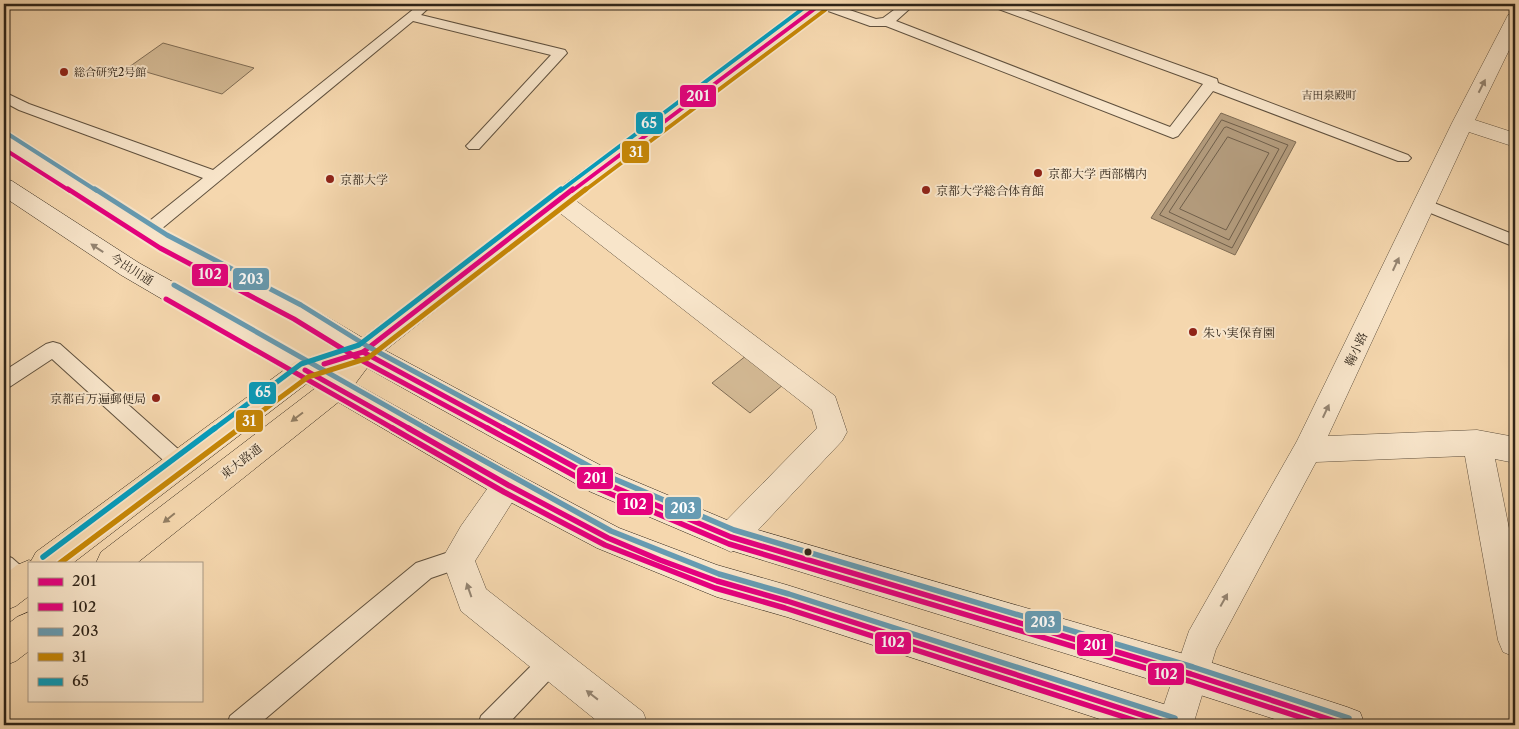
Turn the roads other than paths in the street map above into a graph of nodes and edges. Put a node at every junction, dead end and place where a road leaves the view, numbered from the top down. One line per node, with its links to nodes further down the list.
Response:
1 (427, 4): 5 (lane)
2 (821, 4): 7 (lane); 17 (main road, 東大路通)
3 (909, 4): 7 (lane)
4 (997, 4): 8 (lane)
5 (411, 17): 13 (lane); 15 (lane)
6 (1515, 20): 10 (main road, 鞠小路, one-way to 6)
7 (887, 22): 8 (lane)
8 (1210, 85): 14 (lane)
9 (4, 96): 15 (lane)
10 (1463, 123): 12 (main road); 18 (main road, 鞠小路)
11 (4, 140): 19 (main road)
12 (1515, 140)
13 (474, 146)
14 (1403, 158)
15 (216, 177): 19 (lane)
16 (4, 186): 22 (main road, 今出川通, one-way to 16)
17 (559, 200): 21 (main road, 東大路通); 30 (main road)
18 (1424, 204): 20 (lane); 26 (main road, 鞠小路, one-way to 18)
19 (148, 231): 21 (main road)
20 (1515, 241)
21 (363, 352): 22 (main road, 東大路通); 24 (main road, 東大路通); 30 (main road)
22 (305, 370): 24 (main road, 今出川通); 28 (main road, 東大路通)
23 (4, 381): 28 (lane)
24 (336, 388): 29 (main road, 今出川通); 33 (main road, 東大路通, one-way to 33)
25 (1477, 443): 26 (main road); 27 (main road); 35 (main road)
26 (1307, 450): 38 (main road, 鞠小路, one-way to 26)
27 (1515, 450)
28 (180, 463): 32 (main road, 東大路通)
29 (508, 485): 31 (main road); 42 (main road, 今出川通)
30 (731, 537): 38 (main road)
31 (458, 559): 37 (main road, one-way to 31); 39 (lane)
32 (41, 562)
33 (113, 562)
34 (28, 630): 36 (main road)
35 (1515, 640)
36 (4, 649)
37 (550, 663): 40 (lane); 41 (main road, one-way to 37)
38 (1191, 674): 42 (main road, 鞠小路); 43 (main road)
39 (239, 725)
40 (490, 725)
41 (630, 725)
42 (1174, 725)
43 (1347, 725)

